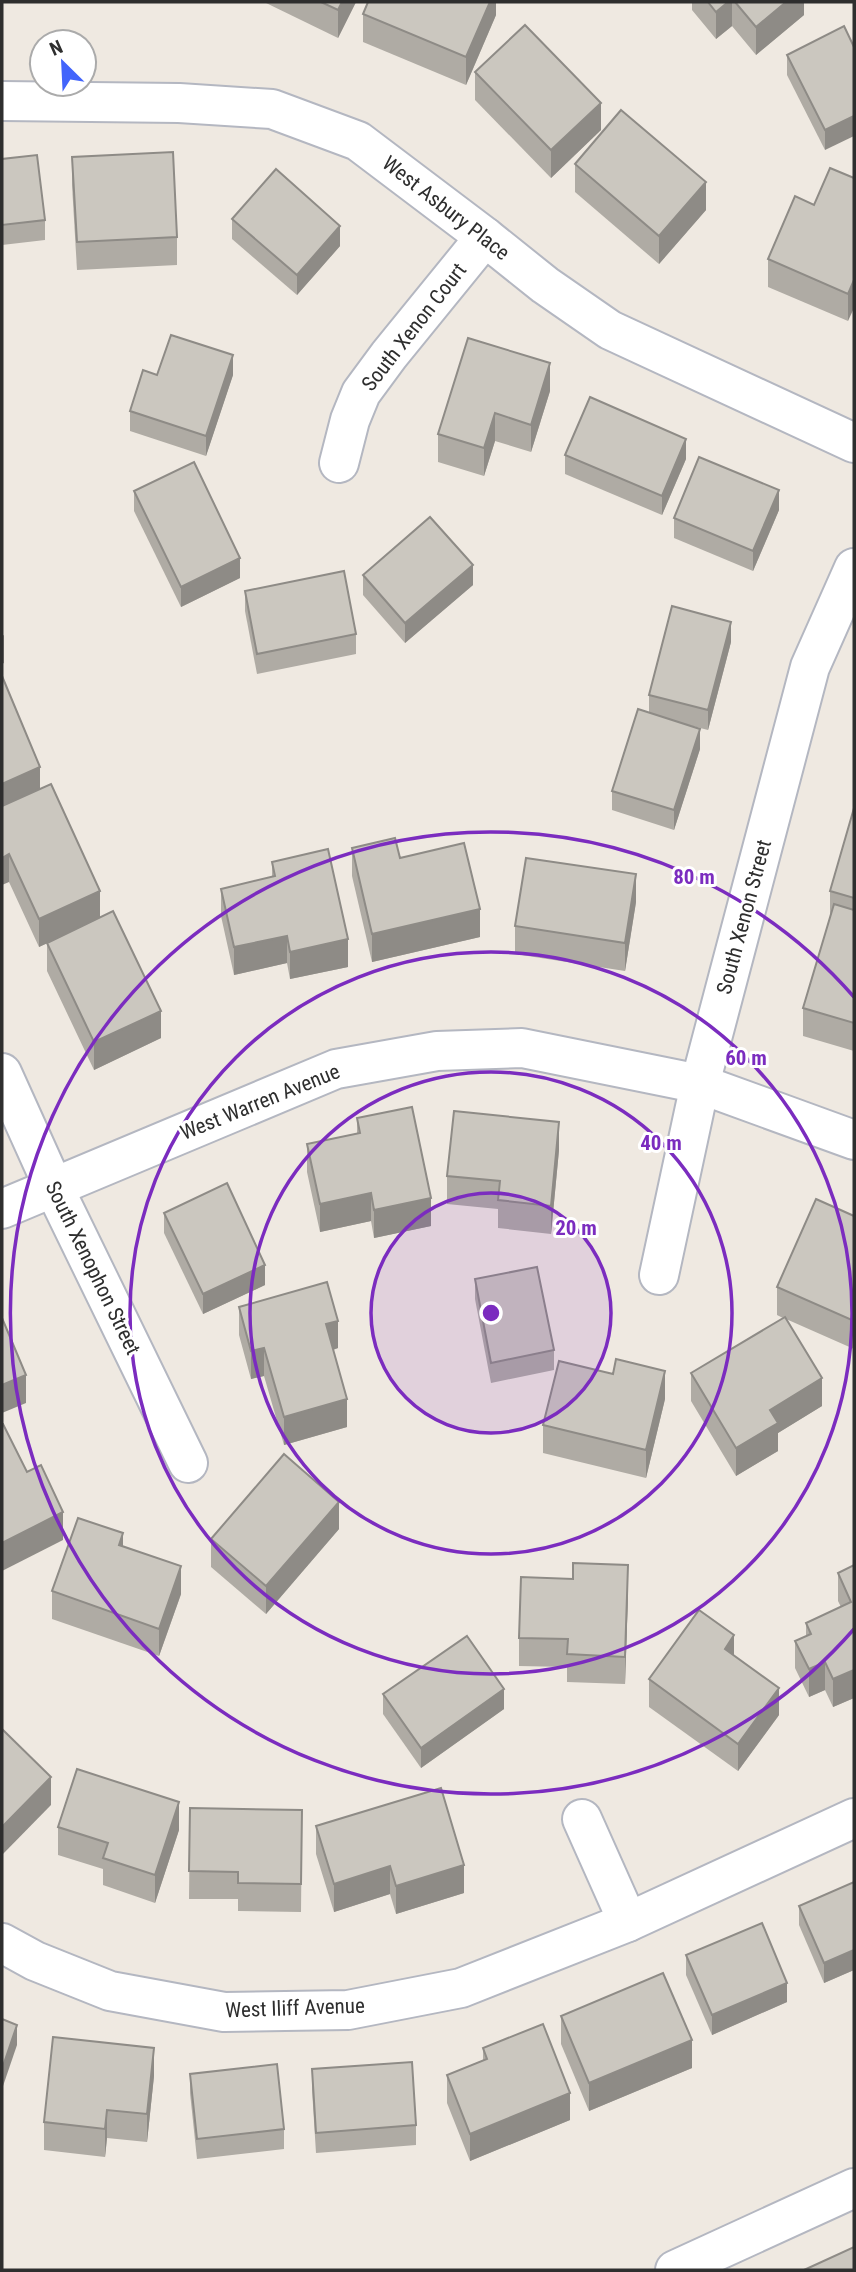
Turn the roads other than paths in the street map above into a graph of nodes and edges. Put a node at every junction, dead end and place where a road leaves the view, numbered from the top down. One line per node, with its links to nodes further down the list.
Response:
1 (2, 101): 2 (street, West Asbury Place)
2 (485, 237): 3 (street, West Asbury Place); 4 (street, South Xenon Court)
3 (854, 443)
4 (339, 463)
5 (854, 568): 7 (street, South Xenon Street)
6 (2, 1073): 9 (street, South Xenophon Street)
7 (700, 1084): 8 (street, West Warren Avenue); 9 (street, West Warren Avenue); 11 (street, South Xenon Street)
8 (854, 1140)
9 (53, 1186): 10 (street, West Warren Avenue); 12 (street, South Xenophon Street)
10 (2, 1209)
11 (659, 1275)
12 (188, 1463)
13 (854, 1818): 15 (street, West Iliff Avenue)
14 (582, 1819): 15 (street)
15 (628, 1922): 16 (street, West Iliff Avenue)
16 (2, 1943)
17 (854, 2188): 18 (street)
18 (675, 2270)

